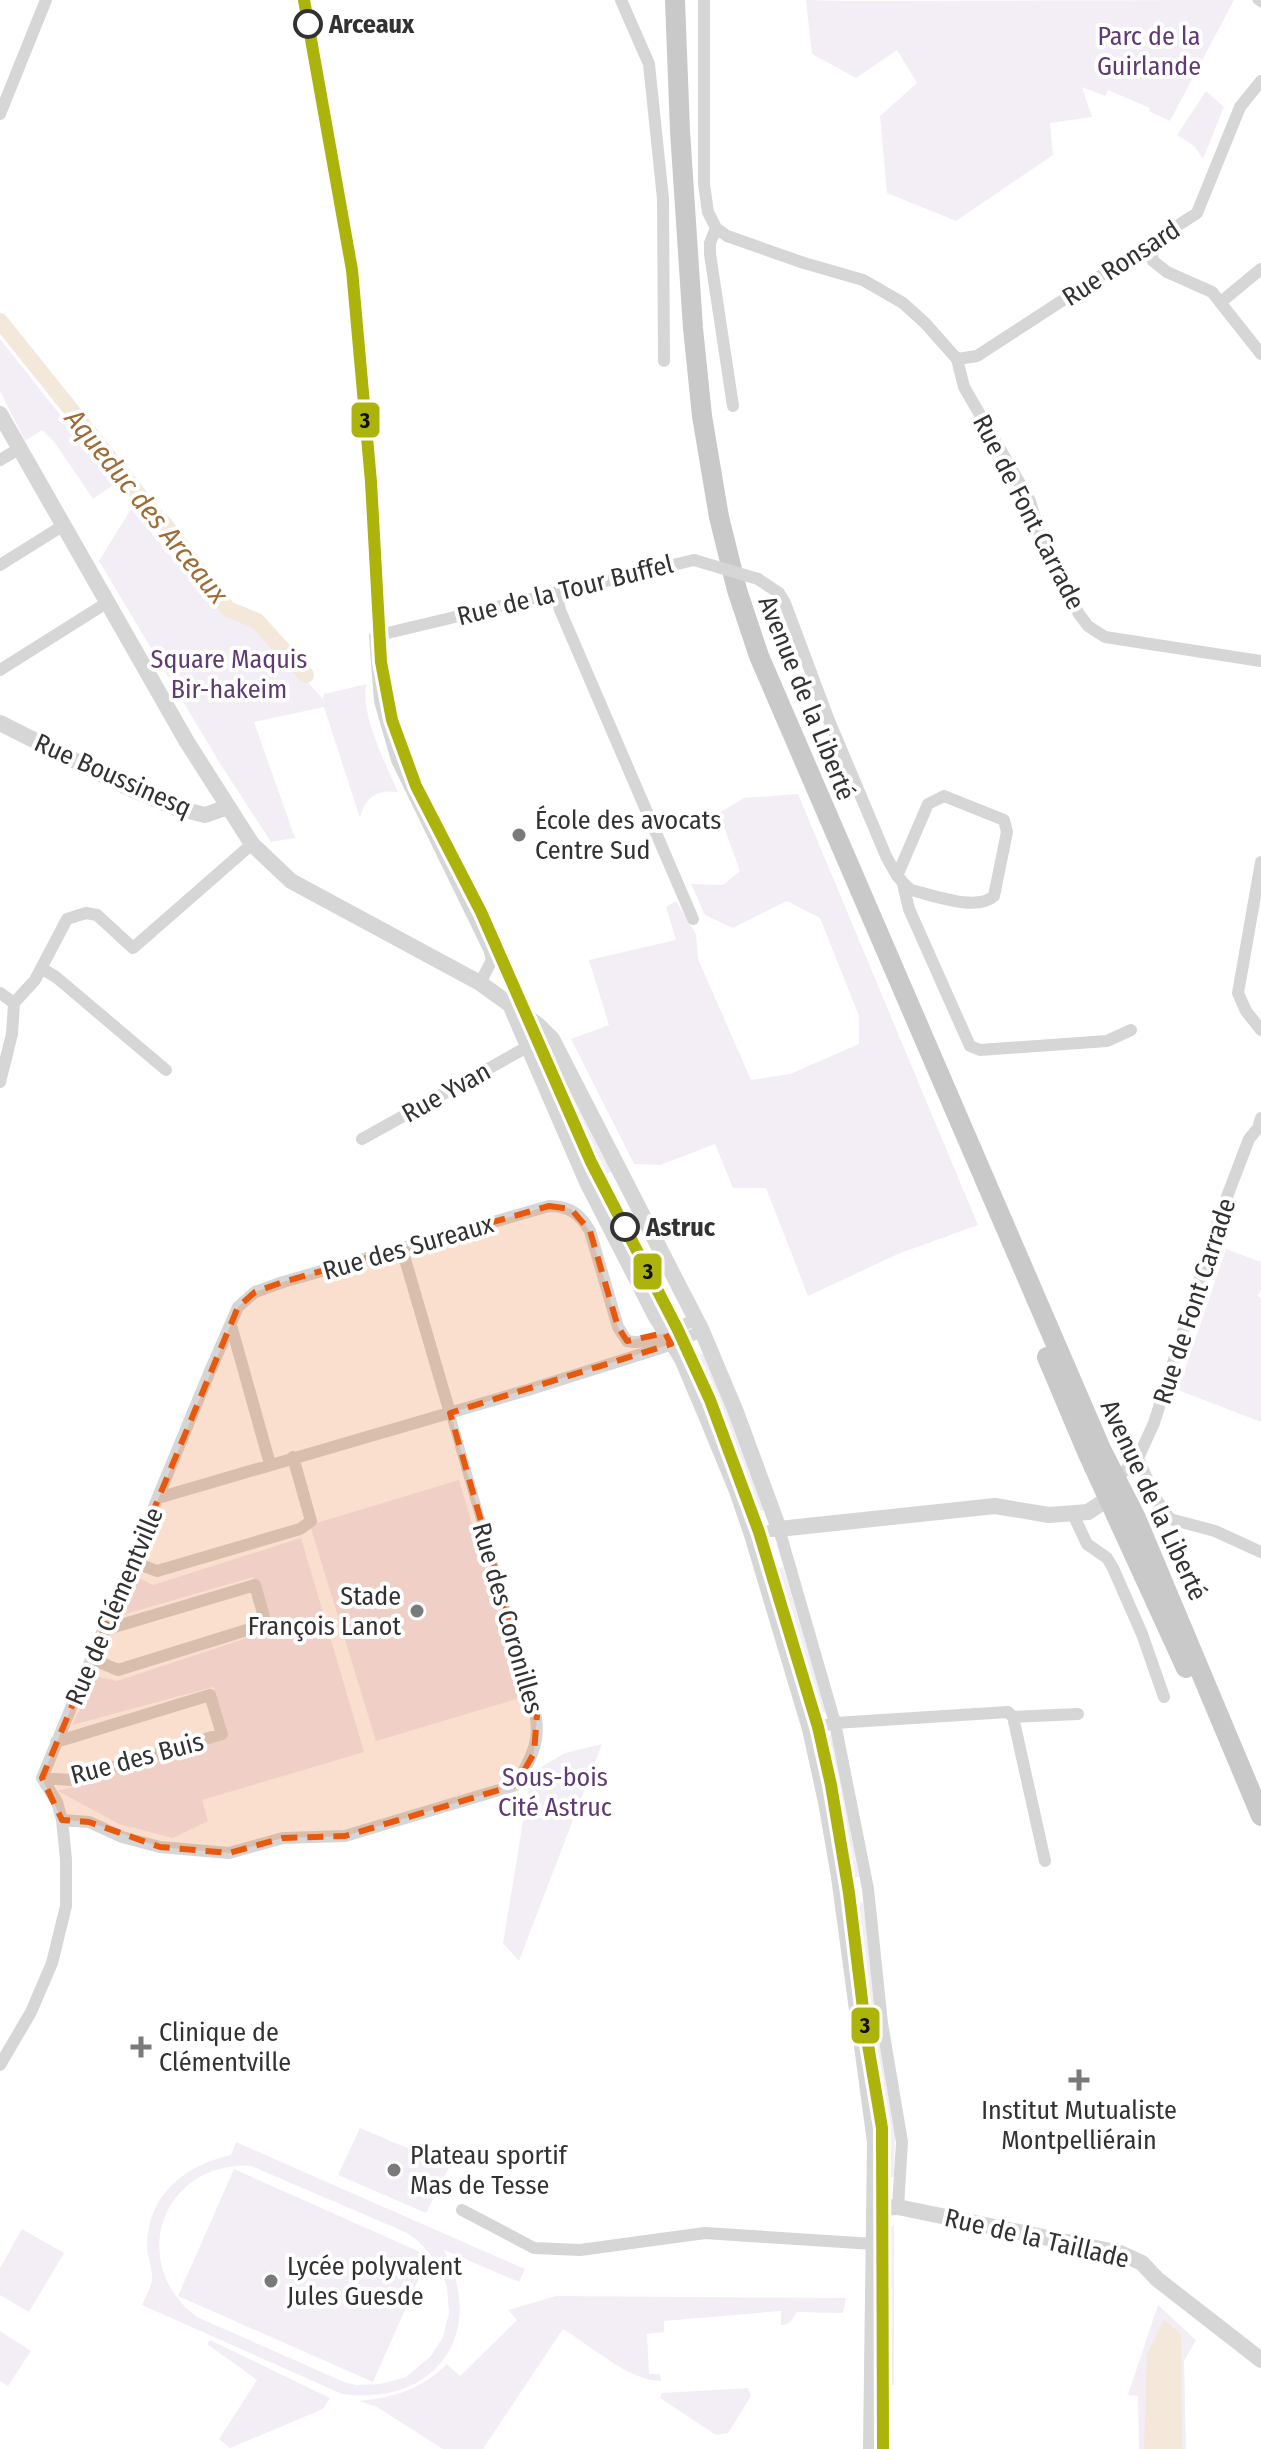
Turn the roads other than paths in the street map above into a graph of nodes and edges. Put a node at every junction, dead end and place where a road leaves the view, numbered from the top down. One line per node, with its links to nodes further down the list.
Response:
1 (46, 0): 6 (street)
2 (621, 0): 16 (street)
3 (665, 0): 9 (main road, Avenue de la Liberté)
4 (675, 0): 9 (main road, Avenue de la Liberté)
5 (704, 0): 10 (street)
6 (3, 90): 8 (street)
7 (1258, 90): 11 (street, Rue Ronsard)
8 (0, 114)
9 (680, 131): 45 (main road, Avenue de la Liberté)
10 (716, 228): 15 (street, Rue de Font Carrade); 17 (street)
11 (1150, 246): 13 (street); 15 (street, Rue Ronsard)
12 (1261, 269): 13 (street)
13 (1221, 302): 14 (street)
14 (1261, 354)
15 (957, 359): 25 (street, Rue de Font Carrade)
16 (664, 361)
17 (733, 406)
18 (0, 414): 19 (street)
19 (20, 448): 20 (street); 21 (street)
20 (0, 460)
21 (64, 525): 22 (street); 24 (street)
22 (0, 565)
23 (556, 592): 31 (street, Rue de la Tour Buffel, bridge); 32 (street); 34 (street, Rue de la Tour Buffel)
24 (108, 602): 26 (street); 28 (street)
25 (1261, 661)
26 (0, 670)
27 (0, 723): 28 (street, Rue Boussinesq)
28 (228, 807): 29 (street)
29 (252, 844): 33 (street); 34 (street)
30 (1261, 862): 39 (street)
31 (900, 880): 31 (street); 38 (street, Rue de la Tour Buffel)
32 (693, 919)
33 (41, 968): 36 (street); 41 (street)
34 (480, 983): 37 (street)
35 (0, 993): 36 (street)
36 (14, 1003): 42 (street)
37 (511, 1008): 40 (street); 48 (street)
38 (1131, 1030)
39 (1261, 1030)
40 (529, 1046): 44 (street, Rue Yvan); 49 (street)
41 (166, 1070)
42 (0, 1082)
43 (1261, 1118): 52 (street, Rue de Font Carrade)
44 (362, 1139)
45 (994, 1207): 54 (main road, Avenue de la Liberté); 56 (main road, Avenue de la Liberté)
46 (402, 1249): 47 (street, Rue des Sureaux); 49 (street, Rue des Sureaux); 50 (street)
47 (231, 1325): 53 (street); 55 (street, Rue des Sureaux)
48 (699, 1325): 49 (street, Rue des Sureaux); 58 (street)
49 (668, 1339): 50 (street, Rue de Clémentville); 59 (street)
50 (450, 1413): 51 (street, Rue de Clémentville); 64 (street, Rue des Coronilles)
51 (293, 1457): 53 (street, Rue de Clémentville); 61 (street)
52 (1138, 1458): 54 (street, Rue de Font Carrade); 60 (street)
53 (270, 1464): 55 (street, Rue de Clémentville)
54 (1117, 1478): 56 (street); 69 (main road, Avenue de la Liberté)
55 (158, 1498): 61 (street, Rue de Clémentville)
56 (1106, 1500): 57 (street); 69 (main road, Avenue de la Liberté)
57 (1072, 1512): 58 (street); 65 (street)
58 (779, 1529): 59 (street); 68 (street)
59 (752, 1535): 70 (street)
60 (1261, 1552)
61 (133, 1562): 62 (street, Rue de Clémentville)
62 (104, 1630): 63 (street, Rue de Clémentville); 63 (street)
63 (92, 1659): 71 (street, Rue de Clémentville)
64 (531, 1695): 74 (street, Rue des Coronilles)
65 (1164, 1697)
66 (1078, 1714): 67 (street)
67 (1013, 1717): 68 (street); 75 (street)
68 (835, 1723): 70 (street); 77 (street)
69 (1224, 1724): 73 (main road, Avenue de la Liberté)
70 (810, 1729): 78 (street)
71 (56, 1742): 72 (street, Rue de Clémentville); 72 (street, Rue des Buis)
72 (42, 1778): 74 (street)
73 (1261, 1816)
74 (62, 1820): 76 (street)
75 (1045, 1861)
76 (0, 2065)
77 (898, 2207): 78 (street, Rue de la Taillade); 81 (street, Rue de la Taillade)
78 (875, 2208): 80 (street)
79 (462, 2210): 80 (street)
80 (873, 2244): 82 (street)
81 (1261, 2360)
82 (871, 2449)

